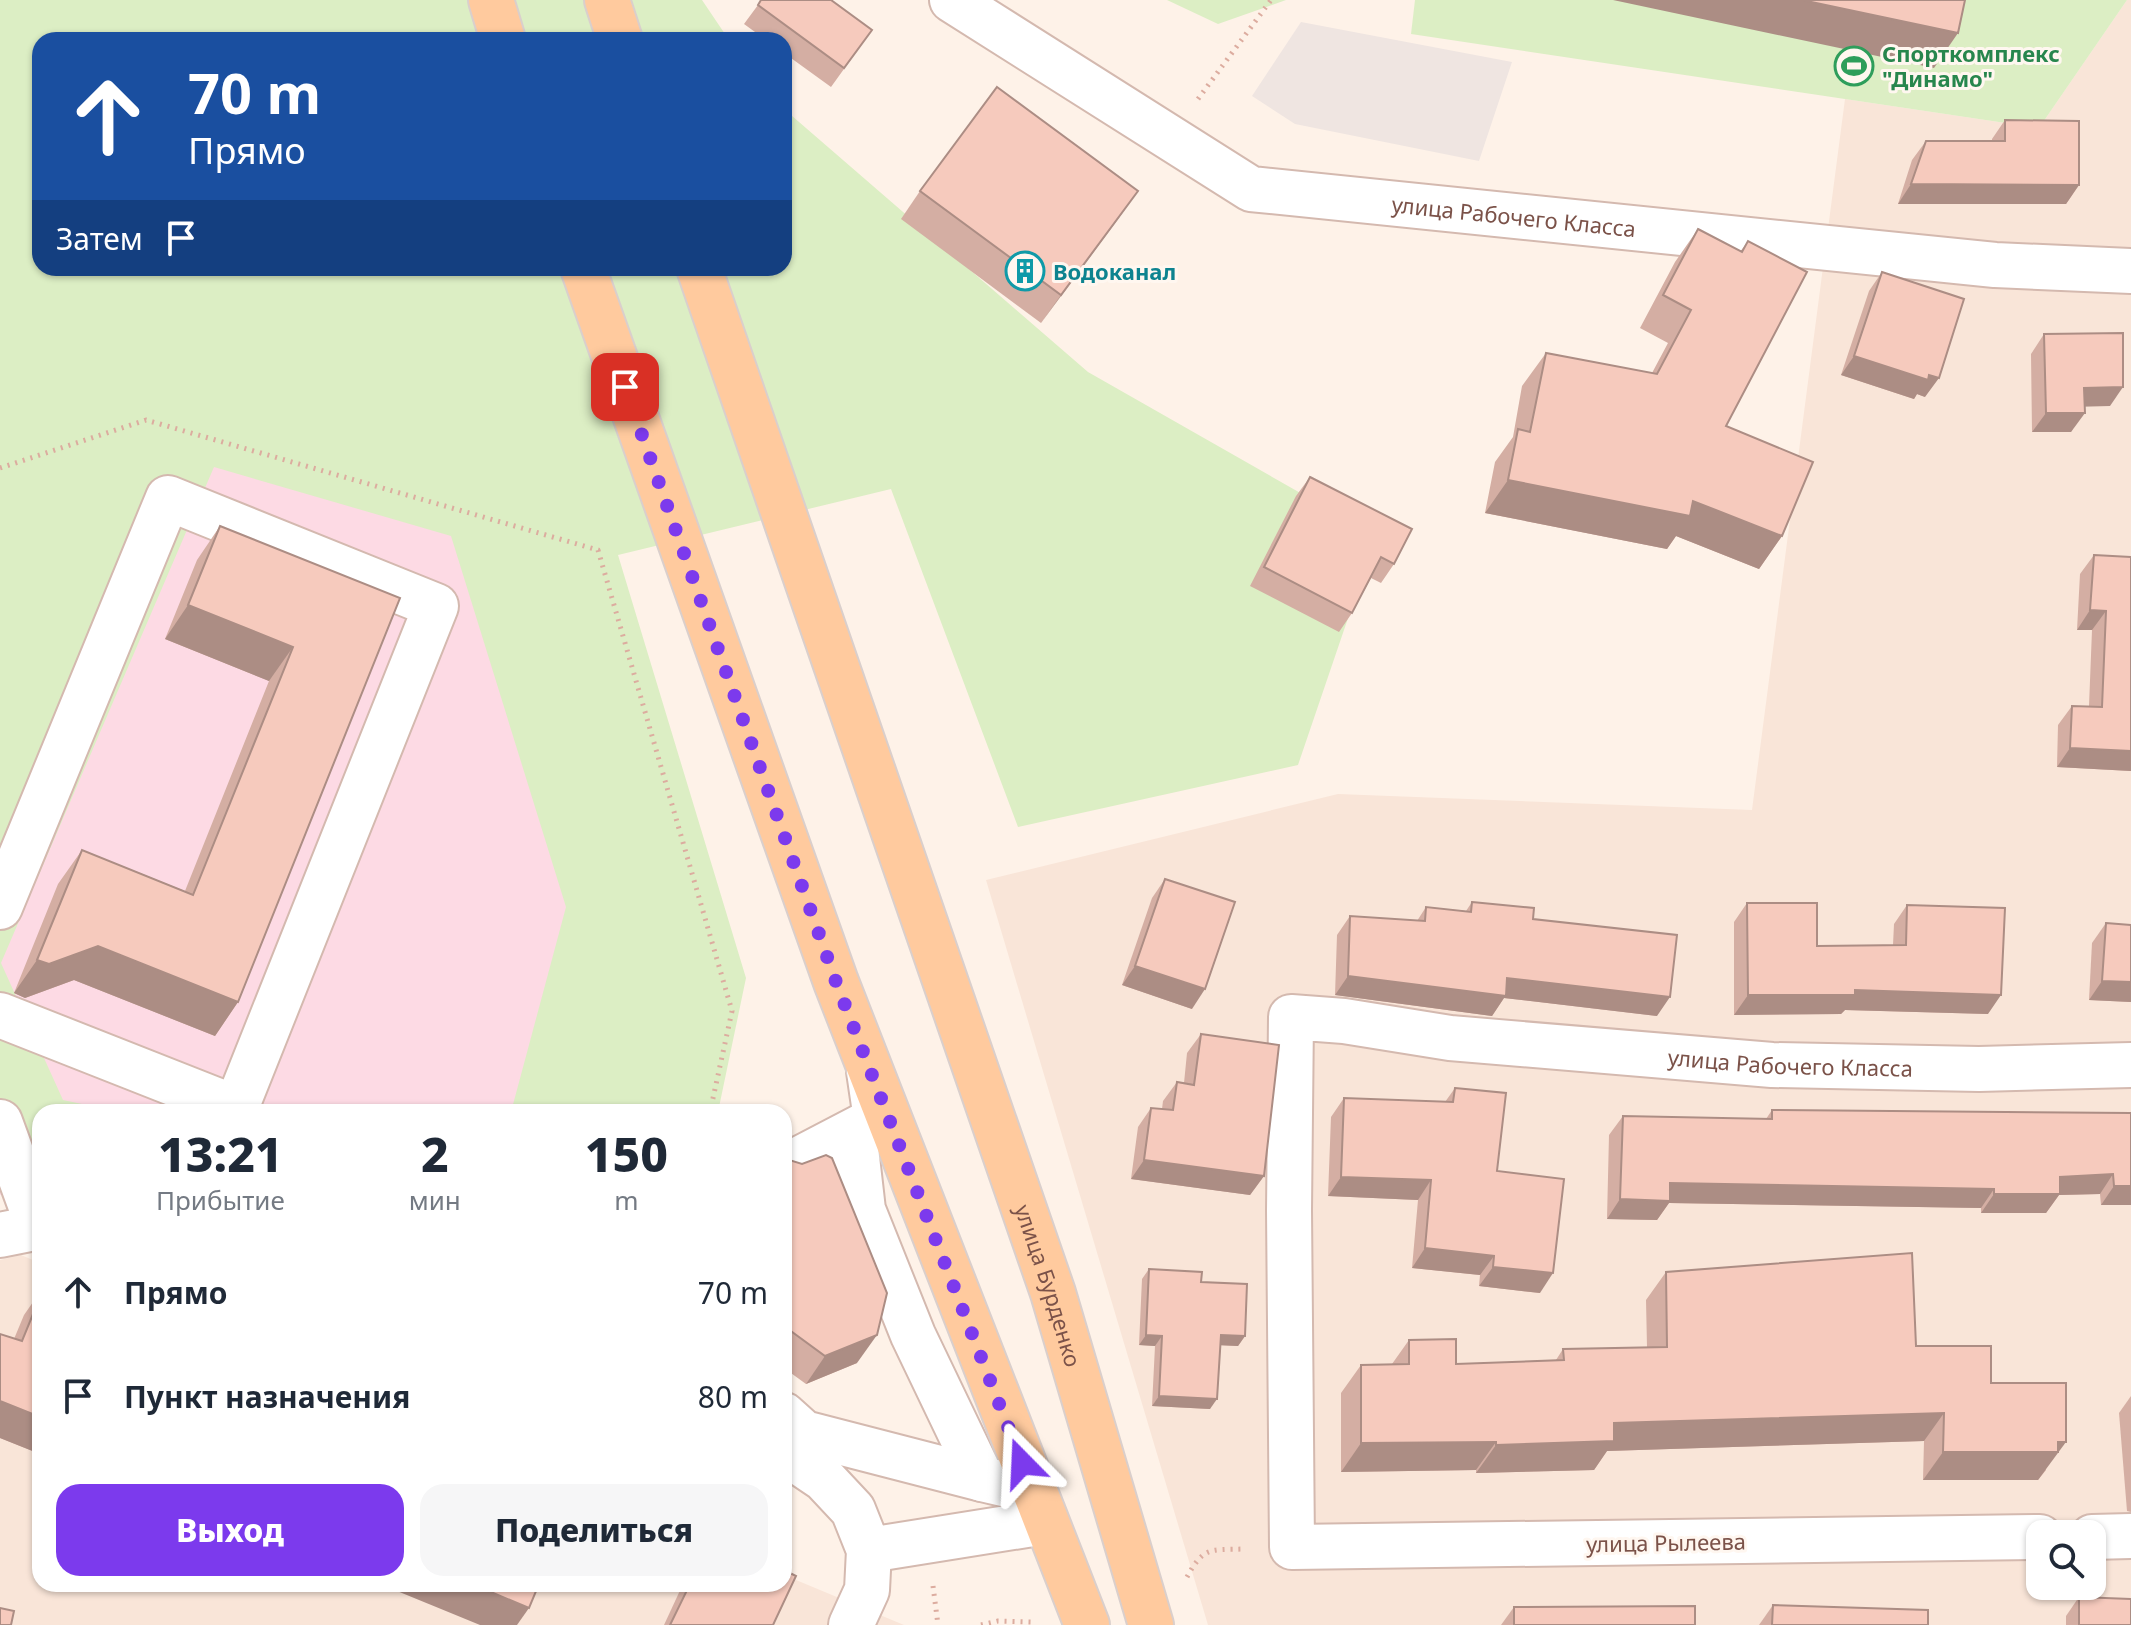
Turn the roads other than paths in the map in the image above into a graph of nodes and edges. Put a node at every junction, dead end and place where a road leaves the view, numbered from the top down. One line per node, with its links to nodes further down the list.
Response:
1 (491, 0): 4 (main road)
2 (607, 0): 5 (main road)
3 (952, 0): 6 (street, улица Рабочего Класса)
4 (501, 32)
5 (617, 32)
6 (2131, 271)
7 (586, 276): 11 (main road)
8 (702, 276): 30 (main road, улица Бурденко)
9 (0, 907): 14 (street)
10 (0, 1015): 13 (street)
11 (868, 1061): 15 (street); 22 (main road)
12 (2131, 1065): 26 (street, улица Рабочего Класса)
13 (226, 1104)
14 (238, 1104)
15 (876, 1119): 17 (street); 21 (street)
16 (0, 1122): 18 (street)
17 (792, 1163)
18 (26, 1229)
19 (792, 1422): 21 (street)
20 (792, 1457): 27 (street)
21 (982, 1479): 22 (street)
22 (1039, 1507): 27 (street); 28 (main road)
23 (2131, 1536): 25 (street)
24 (2026, 1537): 26 (street, улица Рылеева)
25 (2106, 1537)
26 (1292, 1547)
27 (869, 1550): 29 (street)
28 (1066, 1623)
29 (851, 1625)
30 (1151, 1625)

